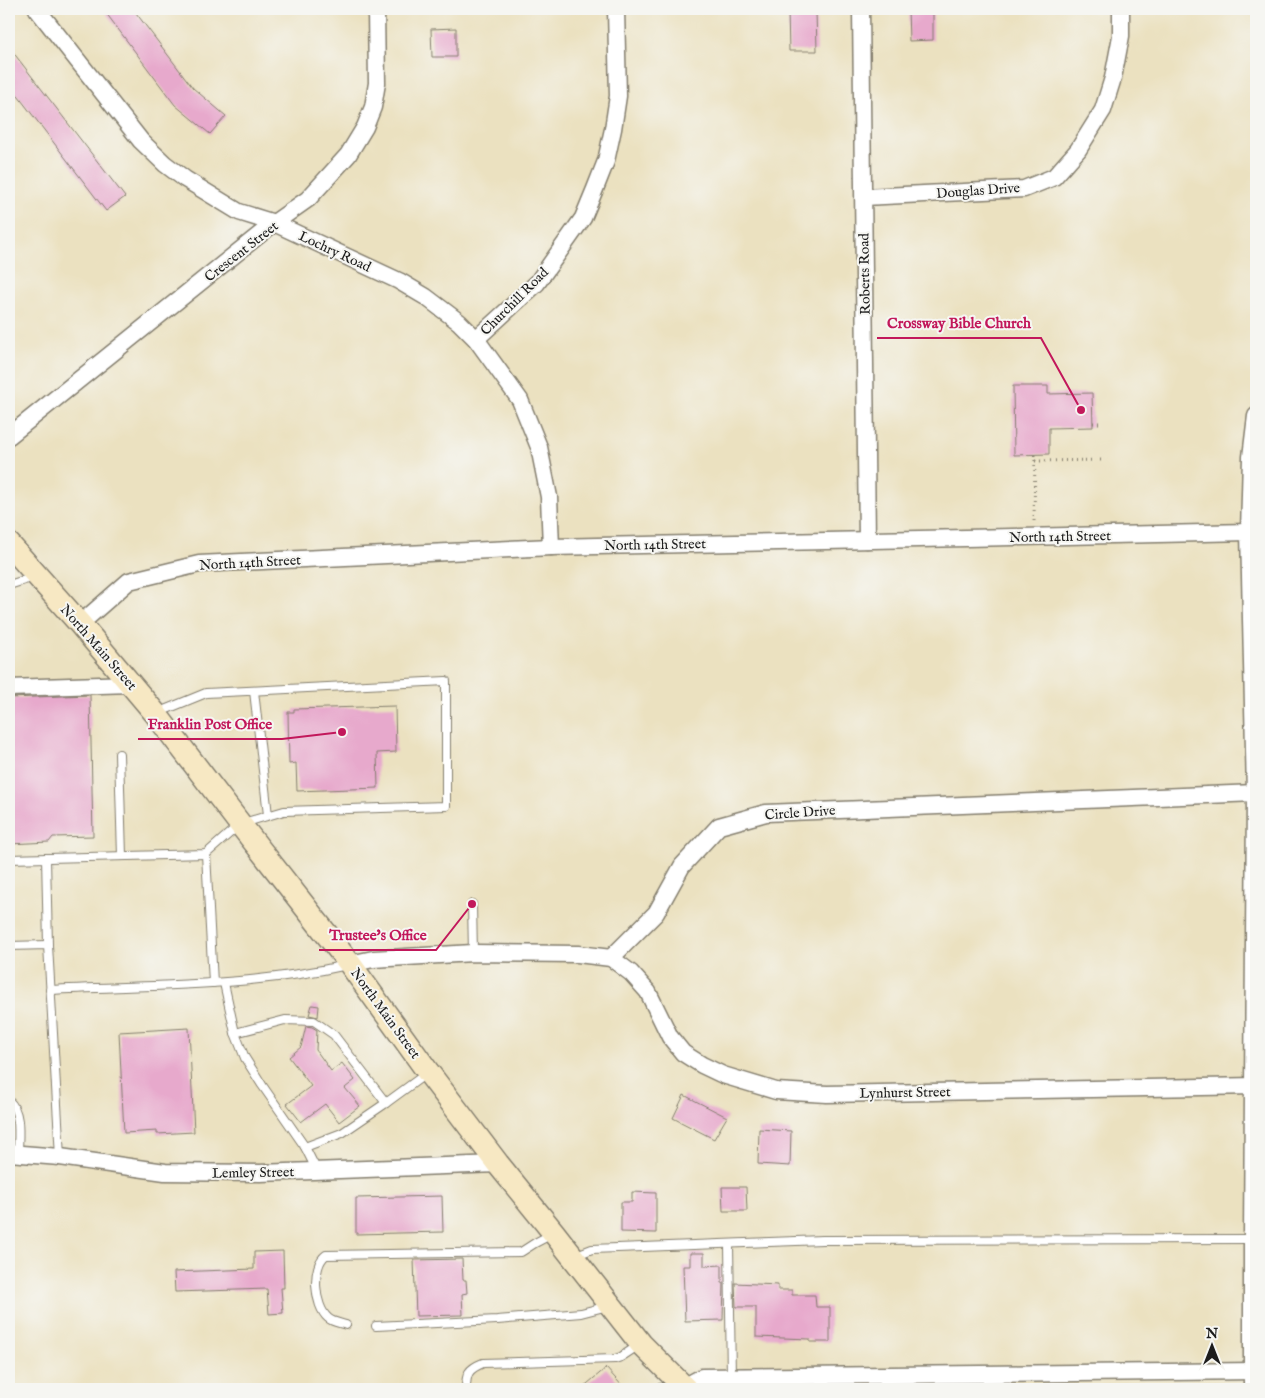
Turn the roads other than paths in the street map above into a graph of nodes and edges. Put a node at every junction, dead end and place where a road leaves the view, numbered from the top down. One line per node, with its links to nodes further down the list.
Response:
1 (37, 9): 7 (street, Lochry Road)
2 (376, 9): 7 (street, Crescent Street)
3 (616, 9): 8 (street, Churchill Road)
4 (861, 9): 6 (street, Roberts Road)
5 (1121, 9): 6 (street, Douglas Drive)
6 (864, 197): 12 (street, Roberts Road)
7 (274, 223): 8 (street, Lochry Road); 10 (street, Crescent Street)
8 (476, 339): 14 (street, Lochry Road)
9 (1256, 416): 11 (street)
10 (9, 436)
11 (1249, 532): 12 (street, North 14th Street); 23 (street)
12 (867, 540): 14 (street, North 14th Street)
13 (9, 544): 15 (street, North Main Street)
14 (551, 547): 17 (street, North 14th Street)
15 (36, 577): 16 (lane); 17 (street, North Main Street)
16 (9, 585)
17 (80, 624): 18 (street, North Main Street)
18 (131, 684): 19 (street); 21 (street, North Main Street)
19 (9, 688)
20 (254, 691): 21 (lane); 24 (lane); 24 (lane)
21 (155, 713): 25 (street, North Main Street)
22 (119, 754): 27 (lane)
23 (1256, 793): 34 (street, Circle Drive); 41 (street)
24 (268, 815): 25 (lane)
25 (240, 824): 26 (lane); 35 (street, North Main Street)
26 (206, 854): 27 (lane); 37 (lane)
27 (122, 856): 28 (lane)
28 (46, 858): 29 (lane); 31 (lane)
29 (9, 859)
30 (472, 904): 33 (lane)
31 (48, 945): 32 (lane); 38 (lane)
32 (9, 946)
33 (473, 953): 34 (street); 35 (street)
34 (611, 958): 41 (street, Lynhurst Street)
35 (350, 964): 36 (lane); 40 (street, North Main Street)
36 (224, 982): 37 (lane); 39 (lane)
37 (213, 983): 38 (lane)
38 (50, 990): 46 (lane)
39 (235, 1033): 43 (lane); 44 (lane)
40 (428, 1072): 43 (lane); 47 (street, North Main Street)
41 (1255, 1086): 50 (street)
42 (9, 1101): 45 (lane)
43 (386, 1103): 44 (lane)
44 (305, 1147): 48 (lane)
45 (13, 1153): 46 (street, Lemley Street)
46 (60, 1158): 48 (street, Lemley Street)
47 (498, 1164): 48 (street, Lemley Street); 49 (street, North Main Street)
48 (317, 1171)
49 (554, 1233): 52 (street, North Main Street); 54 (lane)
50 (1254, 1239): 51 (lane); 57 (street)
51 (729, 1244): 52 (lane); 58 (lane)
52 (572, 1257): 53 (street, North Main Street)
53 (610, 1305): 55 (lane); 56 (street, North Main Street)
54 (346, 1325)
55 (376, 1326)
56 (641, 1344): 59 (street, North Main Street); 60 (lane)
57 (1254, 1371): 58 (street); 62 (street)
58 (731, 1377): 59 (street)
59 (673, 1387): 61 (lane)
60 (466, 1389)
61 (642, 1389)
62 (1252, 1389)

